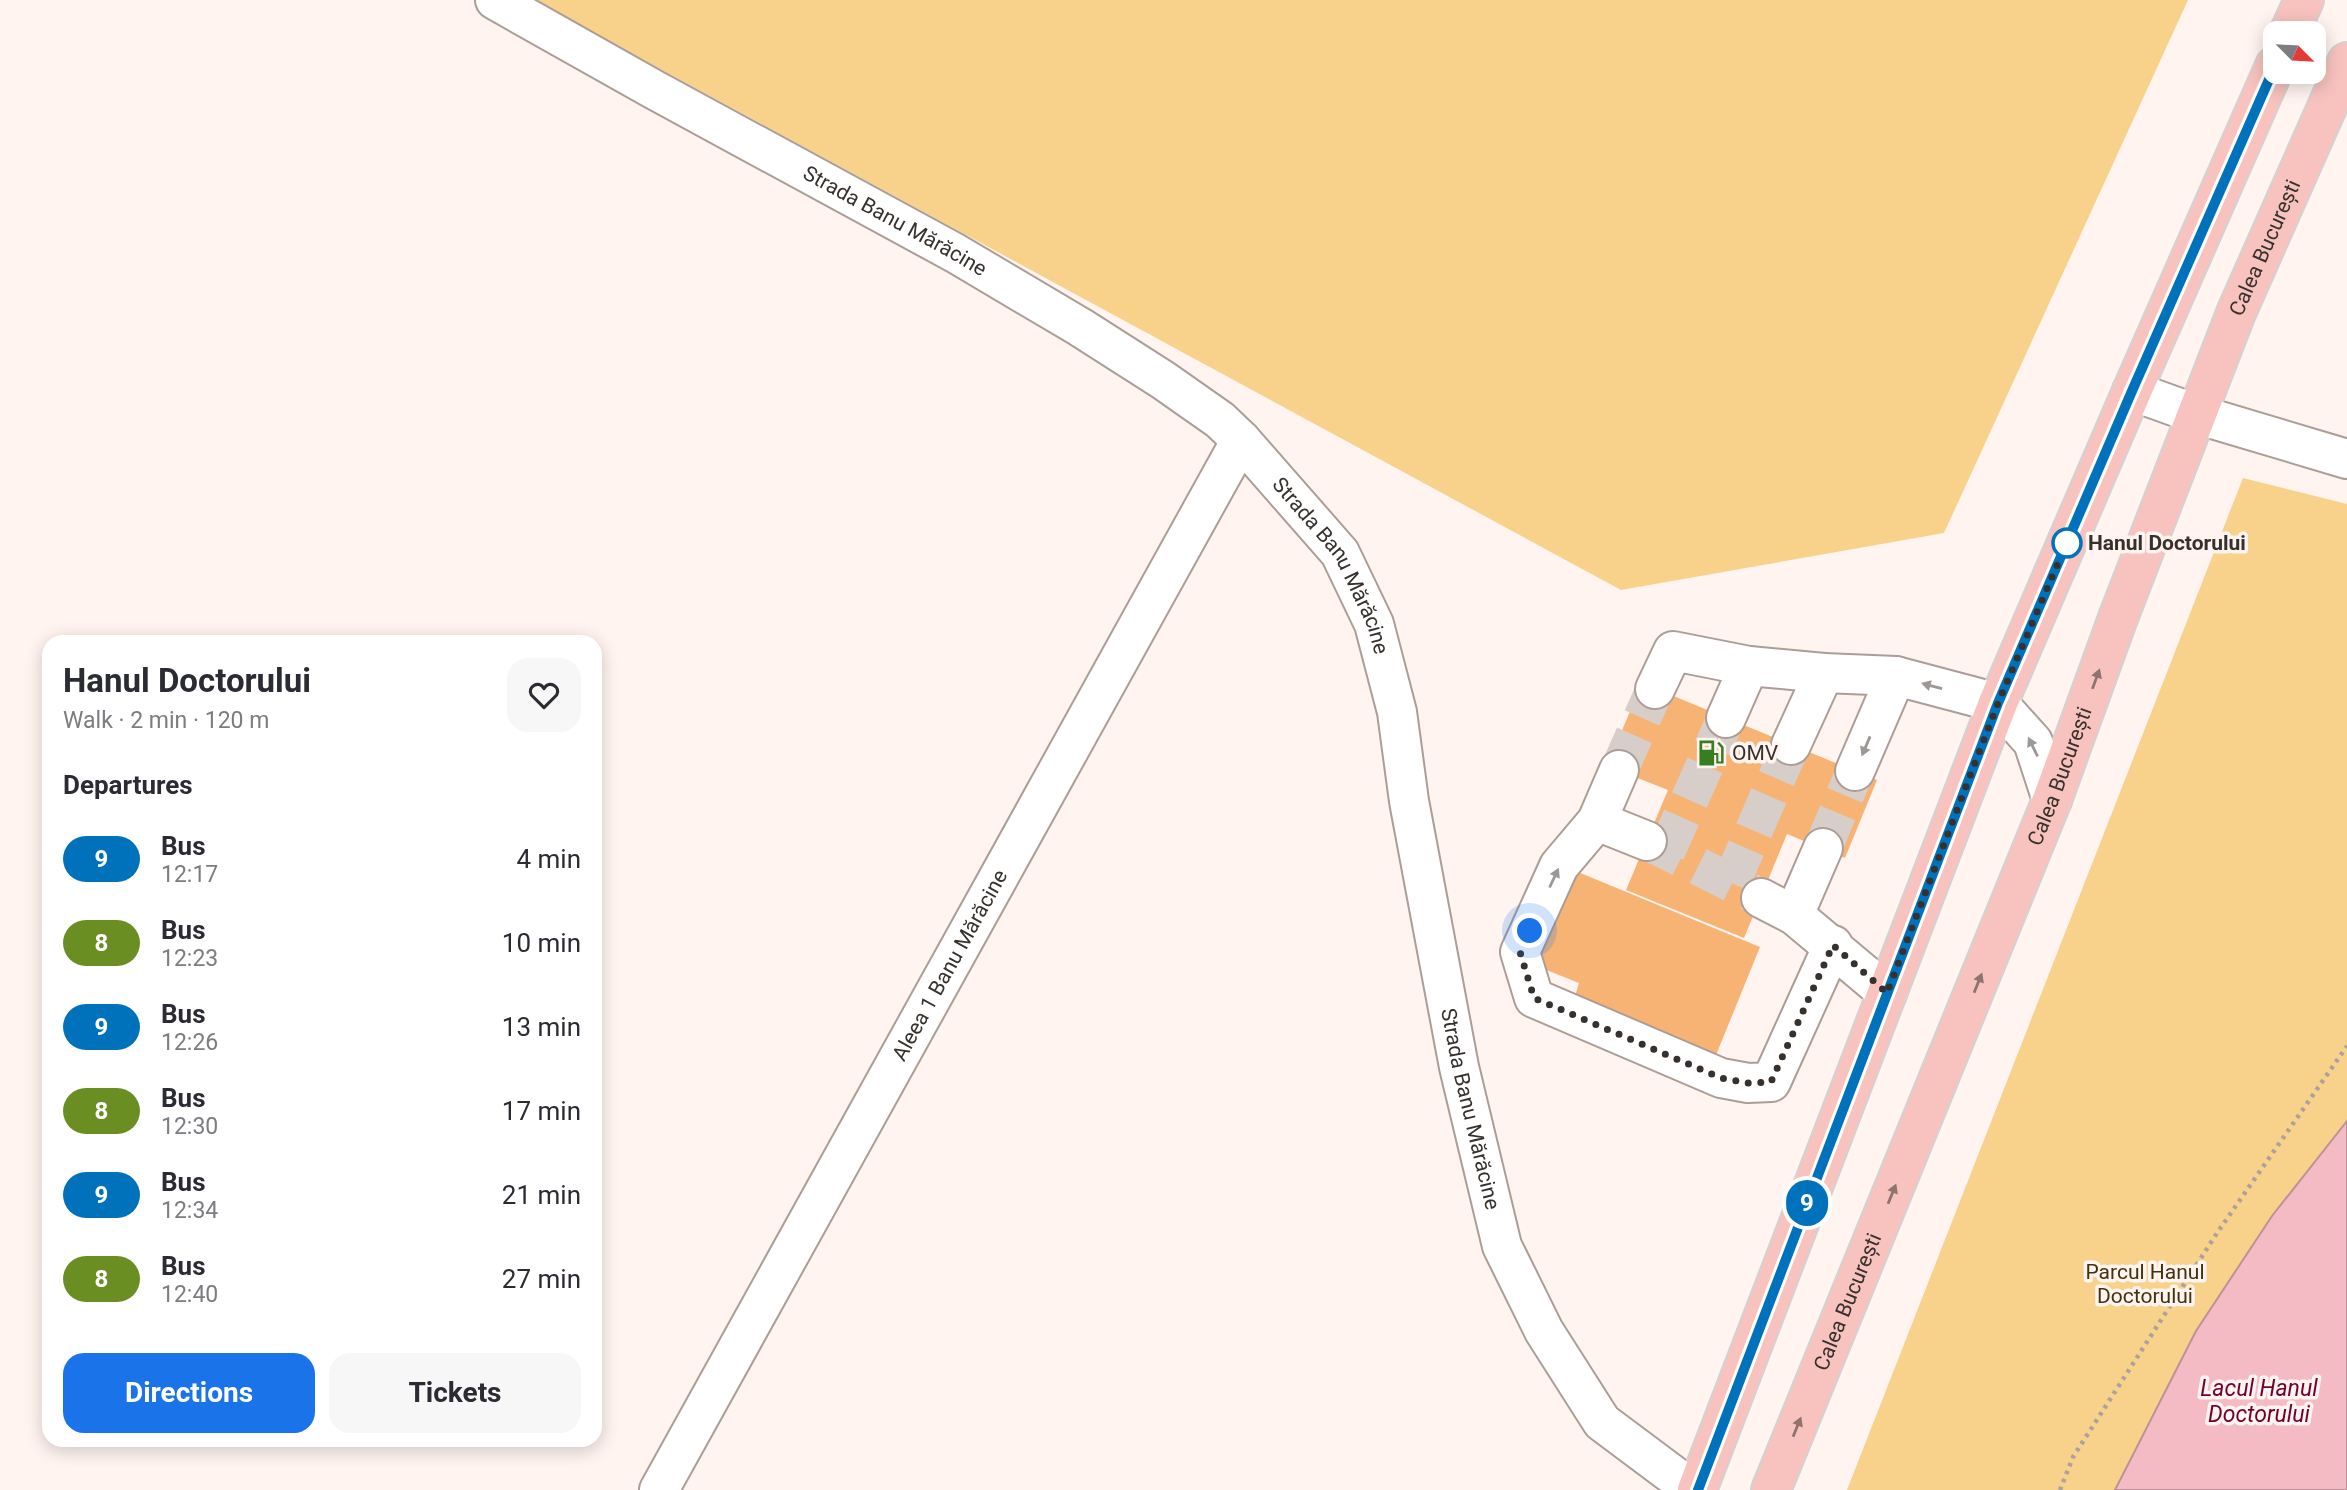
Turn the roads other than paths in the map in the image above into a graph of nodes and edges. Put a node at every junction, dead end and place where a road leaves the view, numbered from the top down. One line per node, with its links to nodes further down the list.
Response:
1 (495, 0): 8 (street, Strada Banu Mărăcine)
2 (2304, 0): 3 (main road)
3 (2294, 21)
4 (2347, 62): 7 (main road, Calea București)
5 (2267, 84): 6 (main road)
6 (2132, 391): 7 (street); 14 (main road)
7 (2196, 414): 9 (street); 19 (main road, Calea București, one-way to 7)
8 (1241, 440): 25 (street, Aleea 1 Banu Mărăcine); 26 (street, Strada Banu Mărăcine)
9 (2347, 459)
10 (1749, 666): 11 (street); 13 (street); 15 (street)
11 (1824, 673): 12 (street); 16 (street)
12 (1896, 676): 14 (street, one-way to 12); 18 (street, one-way to 18)
13 (1655, 689)
14 (1998, 703): 19 (street, one-way to 14); 24 (main road)
15 (1726, 718)
16 (1791, 745)
17 (1619, 770): 20 (street)
18 (1855, 771)
19 (2052, 800): 27 (main road, Calea București, one-way to 19)
20 (1597, 821): 21 (street); 23 (street, one-way to 20)
21 (1647, 841)
22 (1822, 849): 23 (street)
23 (1833, 945): 24 (street)
24 (1887, 993): 26 (main road)
25 (659, 1490)
26 (1695, 1490)
27 (1771, 1490)

